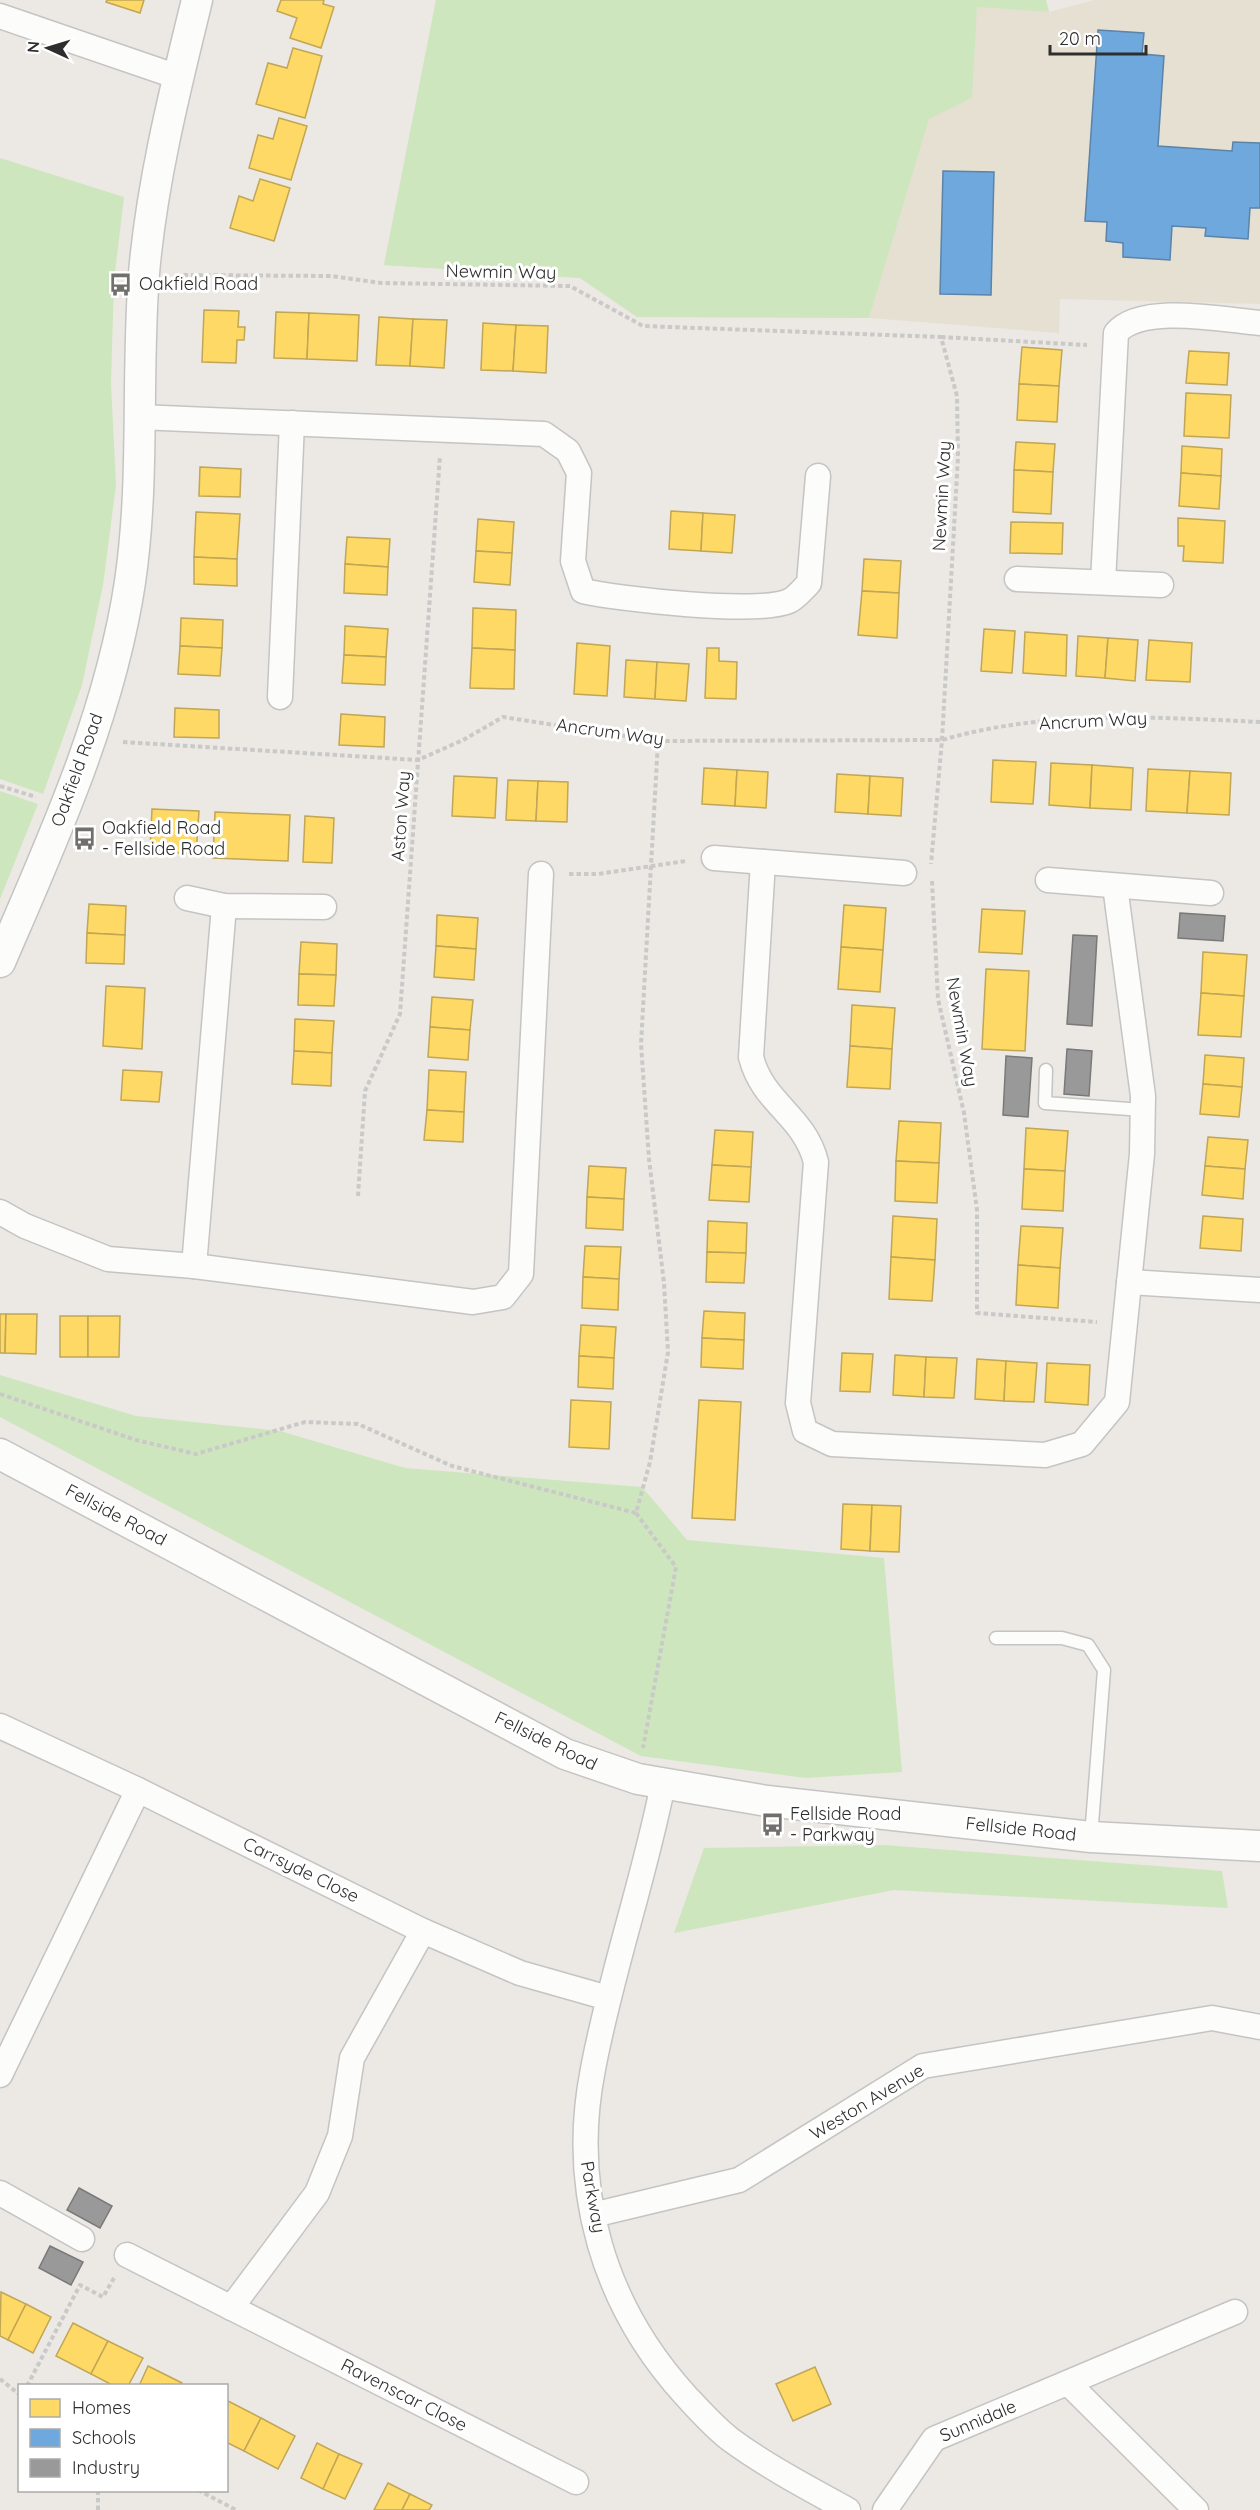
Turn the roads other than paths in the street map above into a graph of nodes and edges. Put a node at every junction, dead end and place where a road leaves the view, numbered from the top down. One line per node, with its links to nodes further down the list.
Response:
1 (197, 0): 3 (street, Oakfield Road)
2 (0, 16): 3 (street)
3 (178, 77): 5 (street, Oakfield Road)
4 (1260, 323): 9 (street)
5 (139, 417): 6 (street); 22 (street, Oakfield Road)
6 (292, 423): 7 (street); 11 (street)
7 (818, 476)
8 (1017, 579): 9 (street)
9 (1103, 582): 10 (street)
10 (1161, 585)
11 (279, 697)
12 (714, 858): 13 (street)
13 (763, 862): 14 (street); 27 (street)
14 (904, 873)
15 (541, 874): 26 (street)
16 (1048, 880): 17 (street)
17 (1115, 886): 18 (street); 24 (street)
18 (1211, 892)
19 (187, 898): 20 (street)
20 (224, 906): 21 (street); 26 (street)
21 (324, 907)
22 (0, 962)
23 (1046, 1070): 24 (lane)
24 (1143, 1110): 27 (street)
25 (0, 1212): 26 (street)
26 (194, 1266)
27 (1129, 1282): 28 (street)
28 (1260, 1290)
29 (0, 1454): 32 (street, Fellside Road)
30 (996, 1638): 34 (lane)
31 (0, 1726): 33 (street, Carrsyde Close)
32 (650, 1781): 34 (street, Fellside Road); 37 (street, Parkway)
33 (138, 1790): 36 (street, Carrsyde Close); 39 (street)
34 (1091, 1837): 35 (street, Fellside Road)
35 (1260, 1846)
36 (423, 1931): 37 (street, Carrsyde Close); 44 (street)
37 (608, 1998): 41 (street, Parkway)
38 (1260, 2027): 41 (street, Weston Avenue)
39 (0, 2075)
40 (0, 2193): 42 (street)
41 (593, 2215): 48 (street, Parkway)
42 (82, 2239)
43 (127, 2255): 44 (street, Ravenscar Close)
44 (231, 2308): 47 (street, Ravenscar Close)
45 (1235, 2312): 46 (street, Sunnidale)
46 (1069, 2384): 49 (street, Sunnidale); 50 (street)
47 (576, 2482)
48 (848, 2510)
49 (885, 2510)
50 (1196, 2510)

